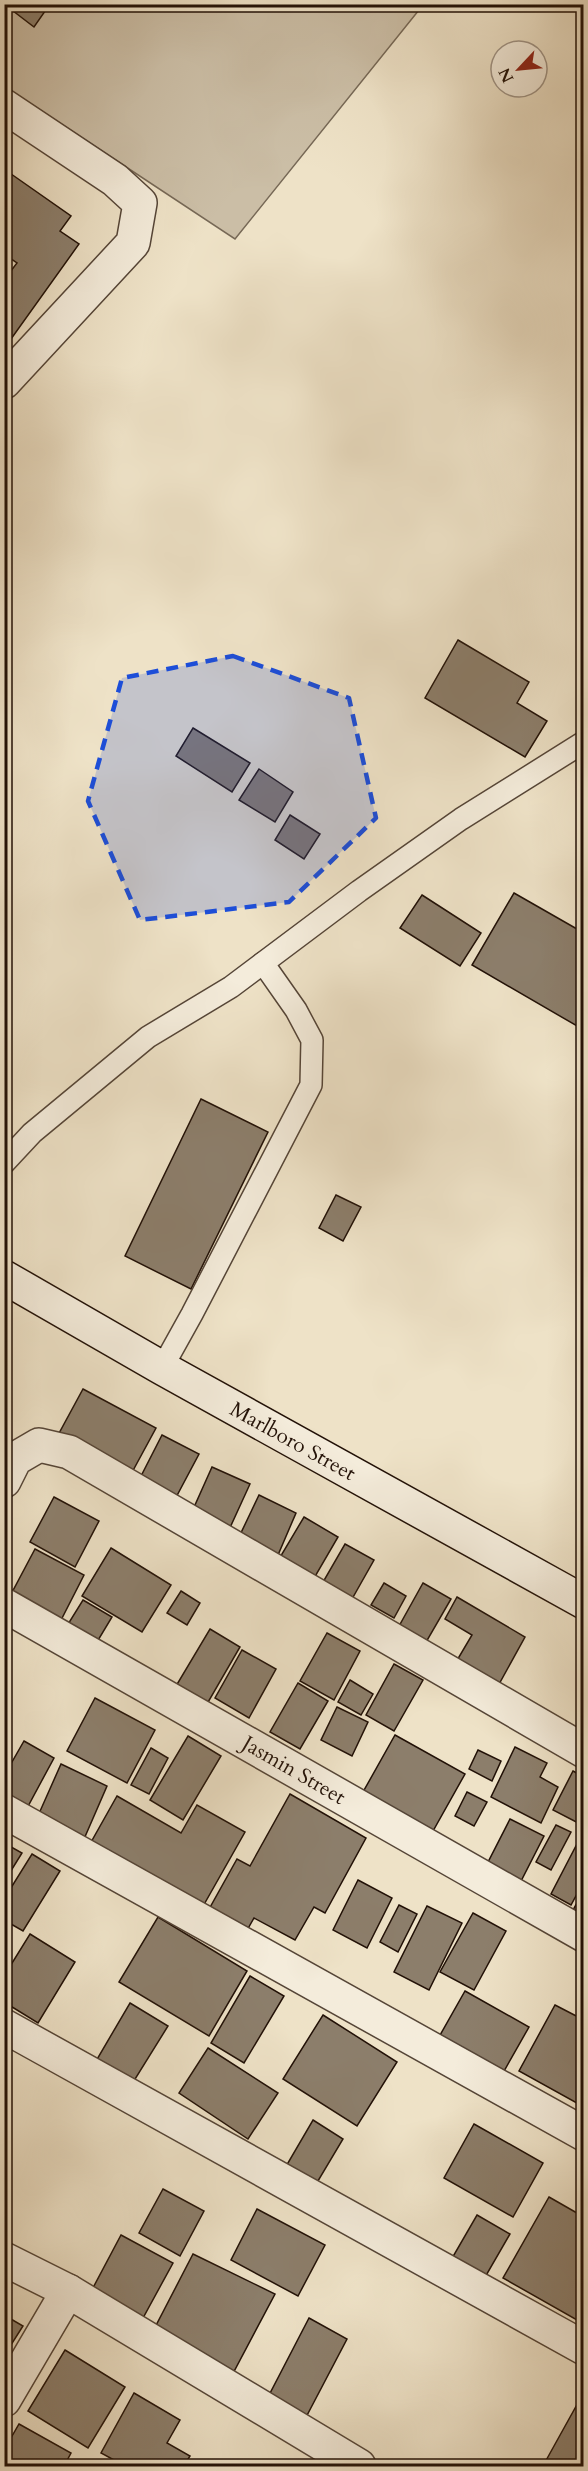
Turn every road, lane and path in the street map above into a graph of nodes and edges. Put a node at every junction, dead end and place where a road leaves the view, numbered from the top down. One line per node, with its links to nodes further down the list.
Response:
1 (4, 106): 2 (street)
2 (7, 374)
3 (584, 742): 4 (lane)
4 (263, 963): 5 (lane); 7 (lane)
5 (4, 1163)
6 (4, 1277): 7 (street, Marlboro Street)
7 (162, 1368): 9 (street, Marlboro Street)
8 (4, 1481): 11 (street)
9 (584, 1602)
10 (4, 1605): 13 (street, Jasmin Street)
11 (584, 1750)
12 (4, 1811): 15 (street)
13 (584, 1935)
14 (4, 2026): 18 (street)
15 (584, 2134)
16 (4, 2259): 17 (street)
17 (68, 2291): 19 (street); 20 (street)
18 (584, 2348)
19 (4, 2400)
20 (359, 2466)

